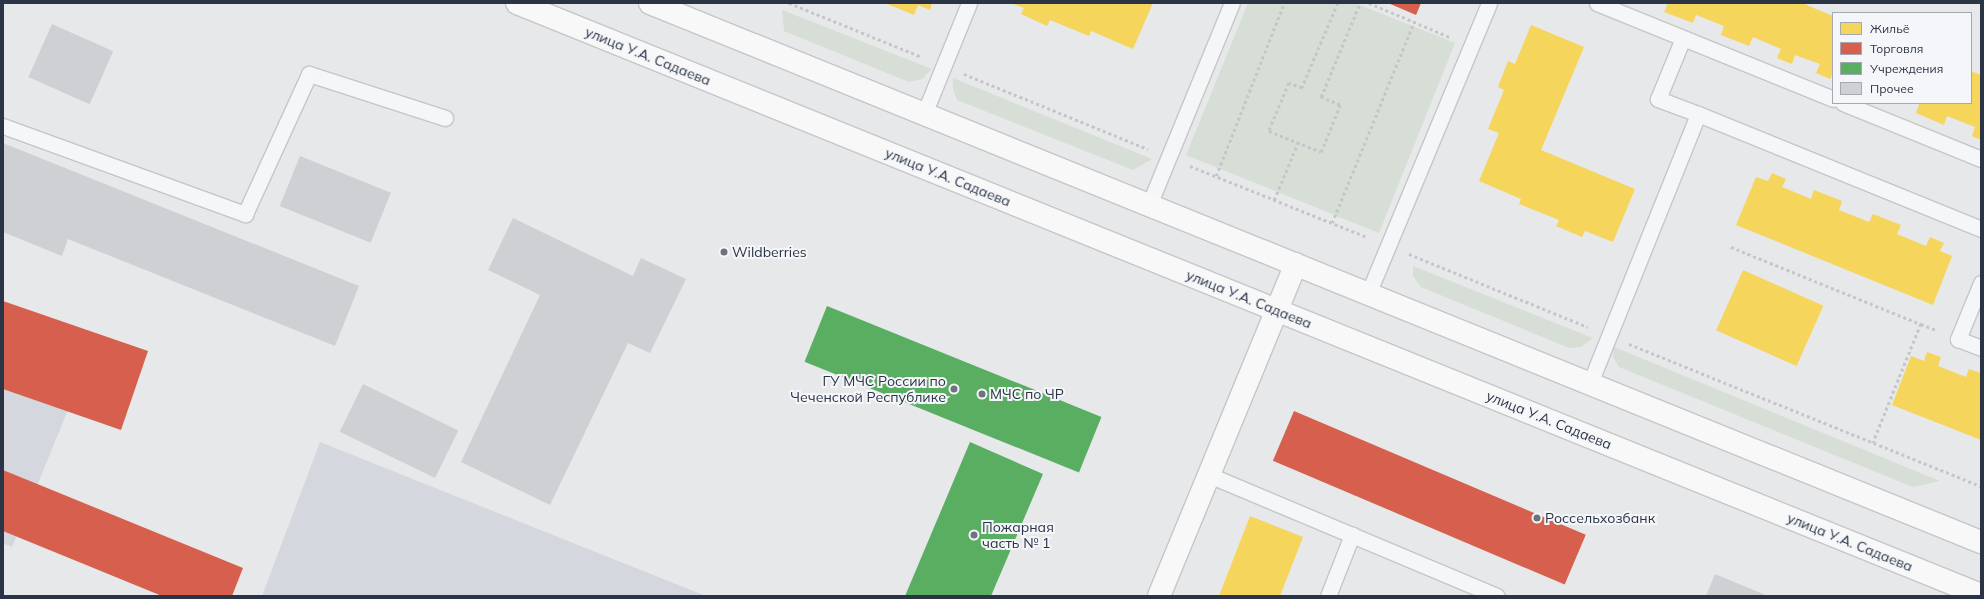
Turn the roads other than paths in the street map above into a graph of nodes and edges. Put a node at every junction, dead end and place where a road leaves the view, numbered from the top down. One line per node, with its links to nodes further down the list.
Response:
1 (517, 3): 20 (main road, улица У.А. Садаева)
2 (650, 3): 10 (main road)
3 (969, 3): 10 (lane)
4 (1232, 3): 15 (lane)
5 (1489, 3): 19 (lane)
6 (1597, 3): 7 (lane)
7 (1683, 38): 8 (lane); 11 (lane)
8 (1832, 99)
9 (1845, 104): 14 (lane)
10 (924, 114): 15 (main road)
11 (1698, 114): 16 (lane); 22 (lane)
12 (445, 118): 13 (lane)
13 (3, 126)
14 (1981, 159)
15 (1149, 205): 17 (main road)
16 (1981, 229)
17 (1296, 264): 19 (main road); 20 (main road)
18 (1981, 283): 21 (lane)
19 (1368, 294): 22 (main road)
20 (1277, 310): 23 (main road); 26 (main road, улица У.А. Садаева)
21 (1981, 348)
22 (1590, 383): 25 (main road)
23 (1209, 475): 24 (lane); 27 (main road)
24 (1352, 535): 28 (lane); 29 (lane)
25 (1981, 542)
26 (1981, 595)
27 (1159, 596)
28 (1328, 596)
29 (1497, 596)

